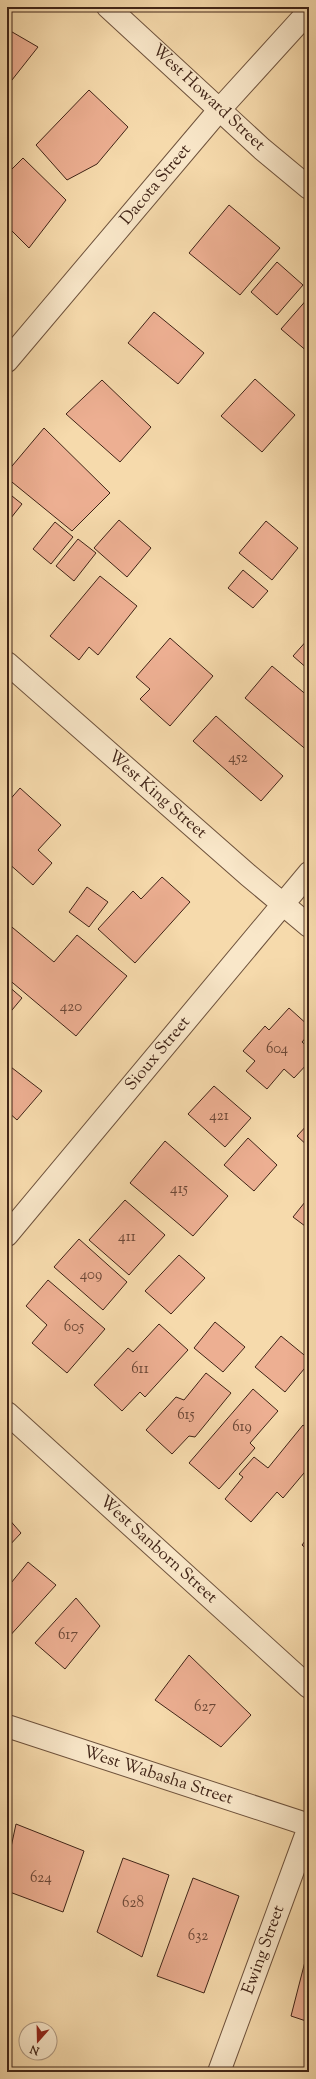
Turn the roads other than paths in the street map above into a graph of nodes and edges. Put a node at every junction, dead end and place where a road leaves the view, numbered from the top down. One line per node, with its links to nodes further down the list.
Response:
1 (108, 7): 3 (street, West Howard Street)
2 (309, 12): 3 (street, Dacota Street)
3 (220, 110): 4 (street, West Howard Street); 5 (street, Dacota Street)
4 (309, 188)
5 (7, 361)
6 (7, 663): 8 (street, West King Street)
7 (309, 873): 8 (street, Sioux Street)
8 (282, 904): 9 (street, West King Street); 10 (street, Sioux Street)
9 (309, 926)
10 (7, 1235)
11 (7, 1413): 12 (street, West Sanborn Street)
12 (309, 1687)
13 (7, 1726): 14 (street, West Wabasha Street)
14 (309, 1826): 15 (street, Ewing Street)
15 (219, 2072)

